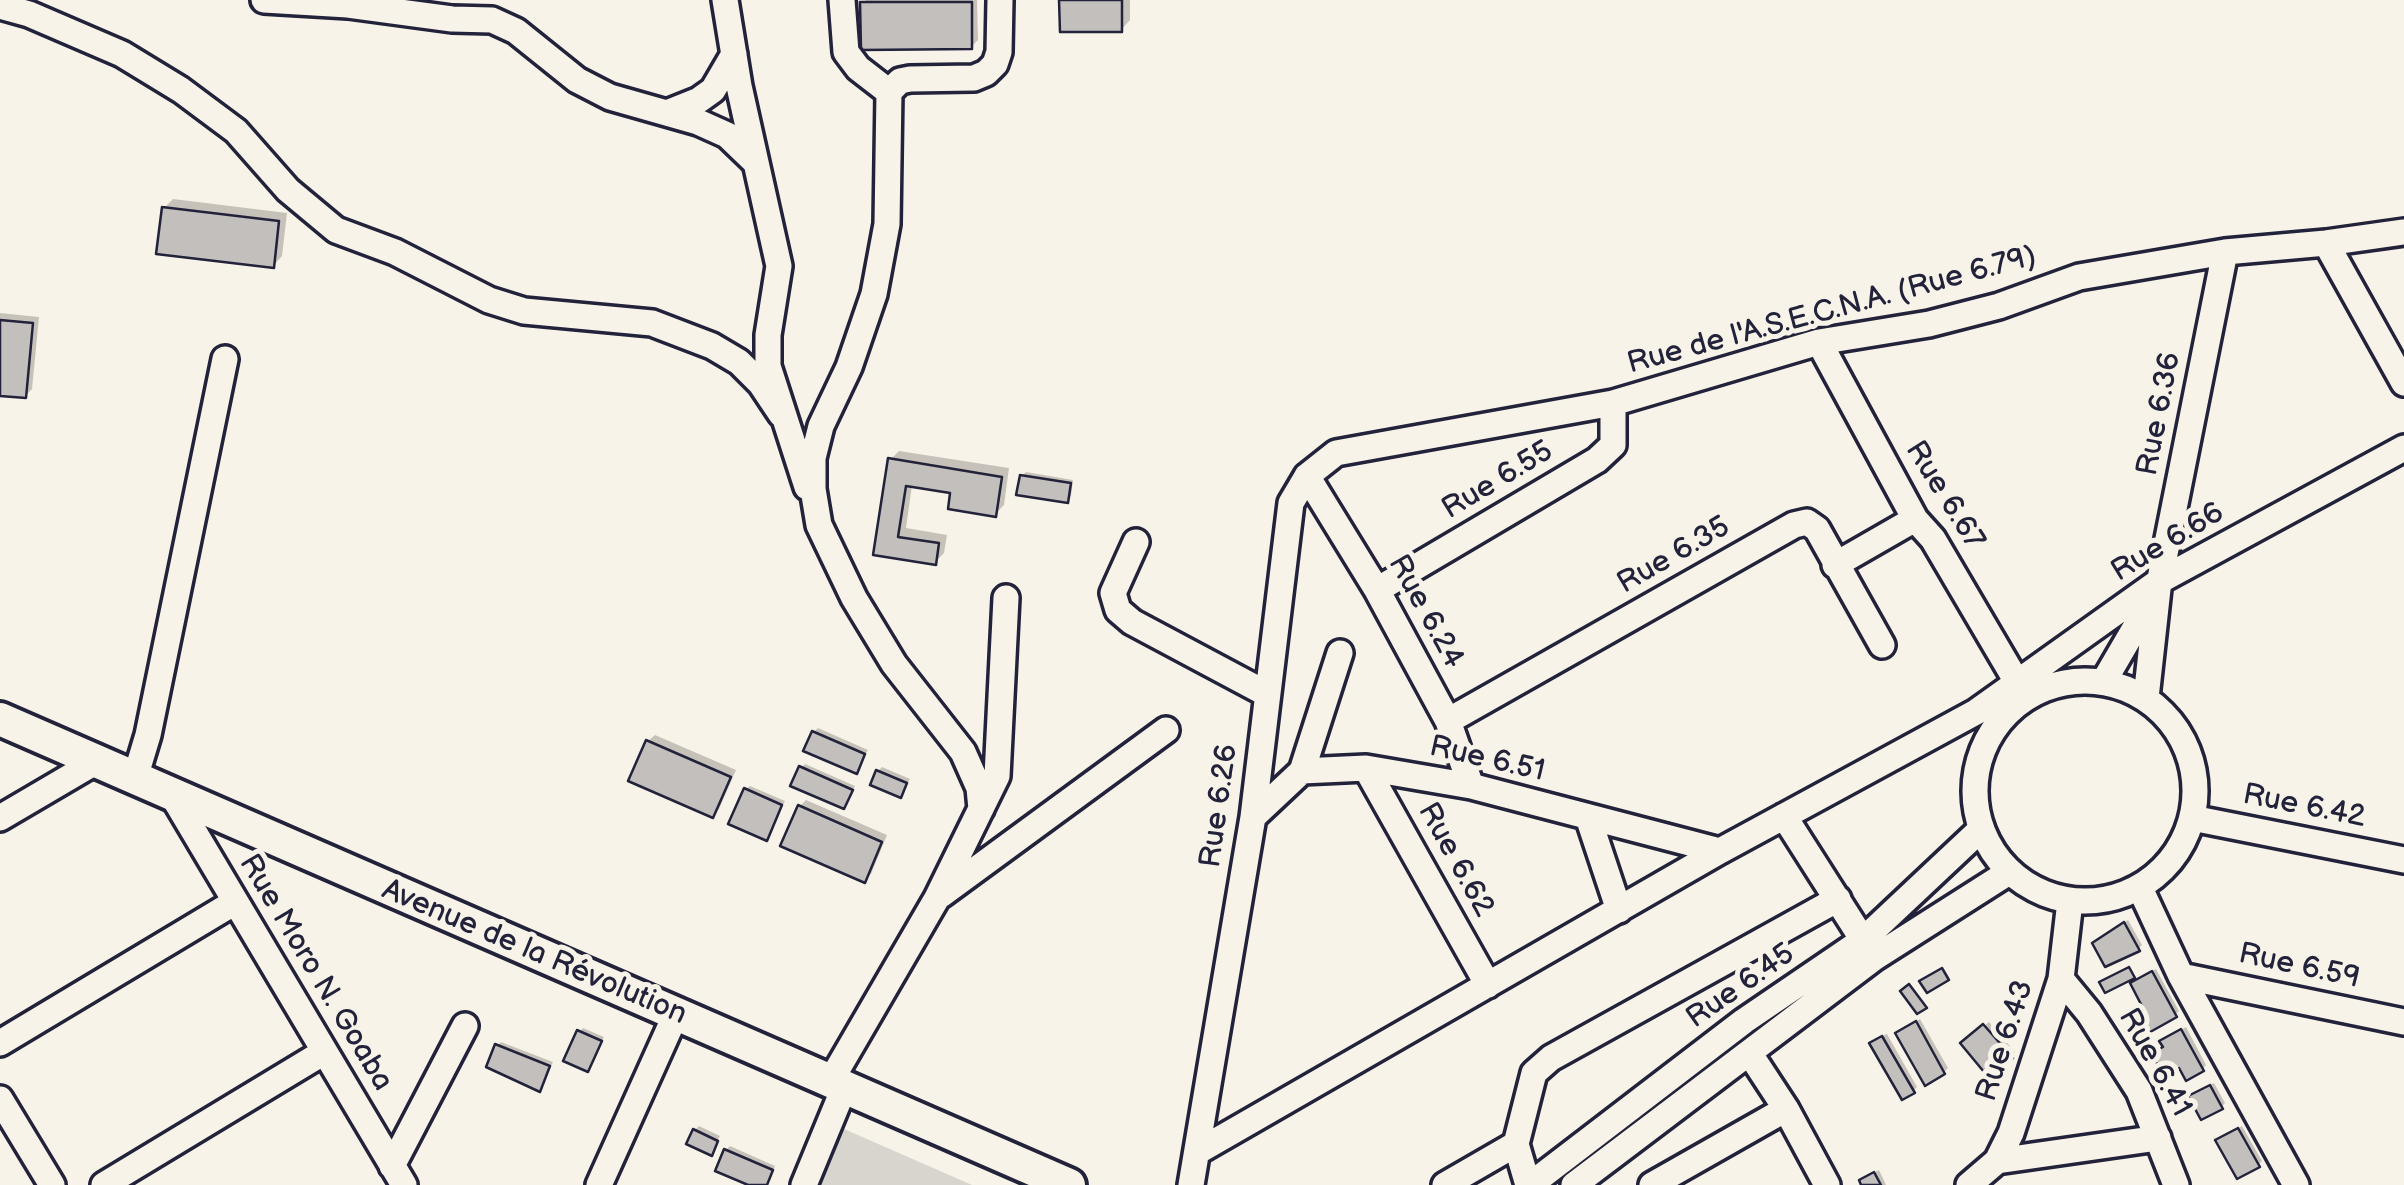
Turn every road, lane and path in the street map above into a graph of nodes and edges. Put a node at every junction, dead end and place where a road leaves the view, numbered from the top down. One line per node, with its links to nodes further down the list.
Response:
1 (264, 0): 8 (street)
2 (726, 0): 6 (street)
3 (842, 0): 7 (street)
4 (1000, 0): 7 (street)
5 (0, 6): 17 (street)
6 (734, 54): 8 (street); 9 (street)
7 (889, 92): 22 (street)
8 (668, 112): 9 (street)
9 (754, 161): 17 (street)
10 (2404, 232): 11 (street, Rue de l'A.S.E.C.N.A. (Rue 6.79))
11 (2326, 244): 12 (street, Rue de l'A.S.E.C.N.A. (Rue 6.79)); 15 (street)
12 (2225, 252): 13 (street, Rue de l'A.S.E.C.N.A. (Rue 6.79)); 25 (street, Rue 6.36)
13 (1819, 342): 16 (street, Rue de l'A.S.E.C.N.A. (Rue 6.79)); 21 (street, Rue 6.67)
14 (225, 360): 40 (street)
15 (2404, 383)
16 (1613, 403): 19 (street, Rue de l'A.S.E.C.N.A. (Rue 6.79)); 26 (street, Rue 6.55)
17 (781, 414): 22 (street)
18 (2404, 448): 25 (street, Rue 6.66)
19 (1336, 453): 20 (street, Rue 6.26)
20 (1307, 476): 26 (street, Rue 6.24); 32 (street, Rue 6.26)
21 (1915, 519): 24 (street); 31 (street, Rue 6.67)
22 (820, 524): 43 (street)
23 (1136, 542): 32 (street)
24 (1835, 565): 28 (street, Rue 6.35); 35 (street, Rue 6.35)
25 (2160, 584): 30 (street, Rue 6.36); 31 (street, Rue 6.66); 33 (street, Rue 6.36)
26 (1377, 590): 35 (street, Rue 6.24)
27 (1006, 598): 43 (street)
28 (1882, 645)
29 (1340, 654): 39 (street)
30 (2104, 681): 33 (street); 49 (street)
31 (2017, 682): 44 (street, Rue 6.66)
32 (1267, 694): 45 (street, Rue 6.26)
33 (2146, 698): 48 (street)
34 (0, 719): 37 (main road, Avenue de la Révolution)
35 (1448, 721): 41 (street, Rue 6.24)
36 (1166, 730): 54 (street)
37 (97, 761): 40 (main road, Avenue de la Révolution); 47 (street)
38 (1366, 768): 39 (street, Rue 6.51); 41 (street, Rue 6.51); 62 (street, Rue 6.62)
39 (1302, 771): 45 (street)
40 (135, 778): 42 (main road, Avenue de la Révolution)
41 (1471, 786): 46 (street, Rue 6.51)
42 (171, 793): 57 (street, Rue Moro N. Goaba); 63 (main road, Avenue de la Révolution)
43 (981, 808): 54 (street)
44 (1784, 816): 50 (street, Rue 6.66); 55 (street)
45 (1254, 817): 77 (street, Rue 6.26)
46 (1588, 817): 50 (street, Rue 6.51); 58 (street)
47 (0, 818)
48 (2192, 818): 51 (street, Rue 6.42); 53 (street)
49 (1979, 831): 52 (street); 59 (street, Rue 6.45)
50 (1720, 851): 58 (street, Rue 6.66)
51 (2404, 860)
52 (2009, 872): 56 (street); 59 (street, Rue 6.45)
53 (2140, 888): 56 (street); 60 (street)
54 (937, 898): 70 (street)
55 (1838, 899): 59 (street); 76 (street)
56 (2070, 901): 61 (street, Rue 6.43)
57 (234, 902): 67 (street); 68 (street, Rue Moro N. Goaba)
58 (1619, 910): 62 (street, Rue 6.66)
59 (1868, 949): 66 (street, Rue 6.45); 69 (street, Rue 6.45)
60 (2181, 976): 64 (street, Rue 6.59); 93 (street)
61 (2061, 980): 75 (street, Rue 6.41); 78 (street, Rue 6.43)
62 (1488, 985): 77 (street, Rue 6.66)
63 (676, 1014): 70 (main road, Avenue de la Révolution); 82 (street)
64 (2404, 1022)
65 (465, 1026): 79 (street)
66 (1717, 1042): 69 (street); 73 (street, Rue 6.45)
67 (0, 1043)
68 (324, 1052): 79 (street, Rue Moro N. Goaba); 81 (street)
69 (1744, 1059): 72 (street); 74 (street, Rue 6.45)
70 (837, 1085): 83 (street); 84 (main road, Avenue de la Révolution)
71 (0, 1099): 80 (street)
72 (1786, 1110): 89 (street); 90 (street)
73 (1622, 1114): 74 (street); 87 (street, Rue 6.45)
74 (1641, 1136): 88 (street, Rue 6.45)
75 (2158, 1138): 78 (street); 92 (street, Rue 6.41)
76 (1516, 1144): 86 (street); 87 (street)
77 (1197, 1152): 85 (street, Rue 6.26)
78 (1998, 1161): 91 (street, Rue 6.43)
79 (398, 1175)
80 (52, 1185)
81 (104, 1185)
82 (599, 1185)
83 (804, 1185)
84 (1068, 1185)
85 (1191, 1185)
86 (1445, 1185)
87 (1529, 1185)
88 (1574, 1185)
89 (1652, 1185)
90 (1827, 1185)
91 (1969, 1185)
92 (2176, 1185)
93 (2296, 1185)

